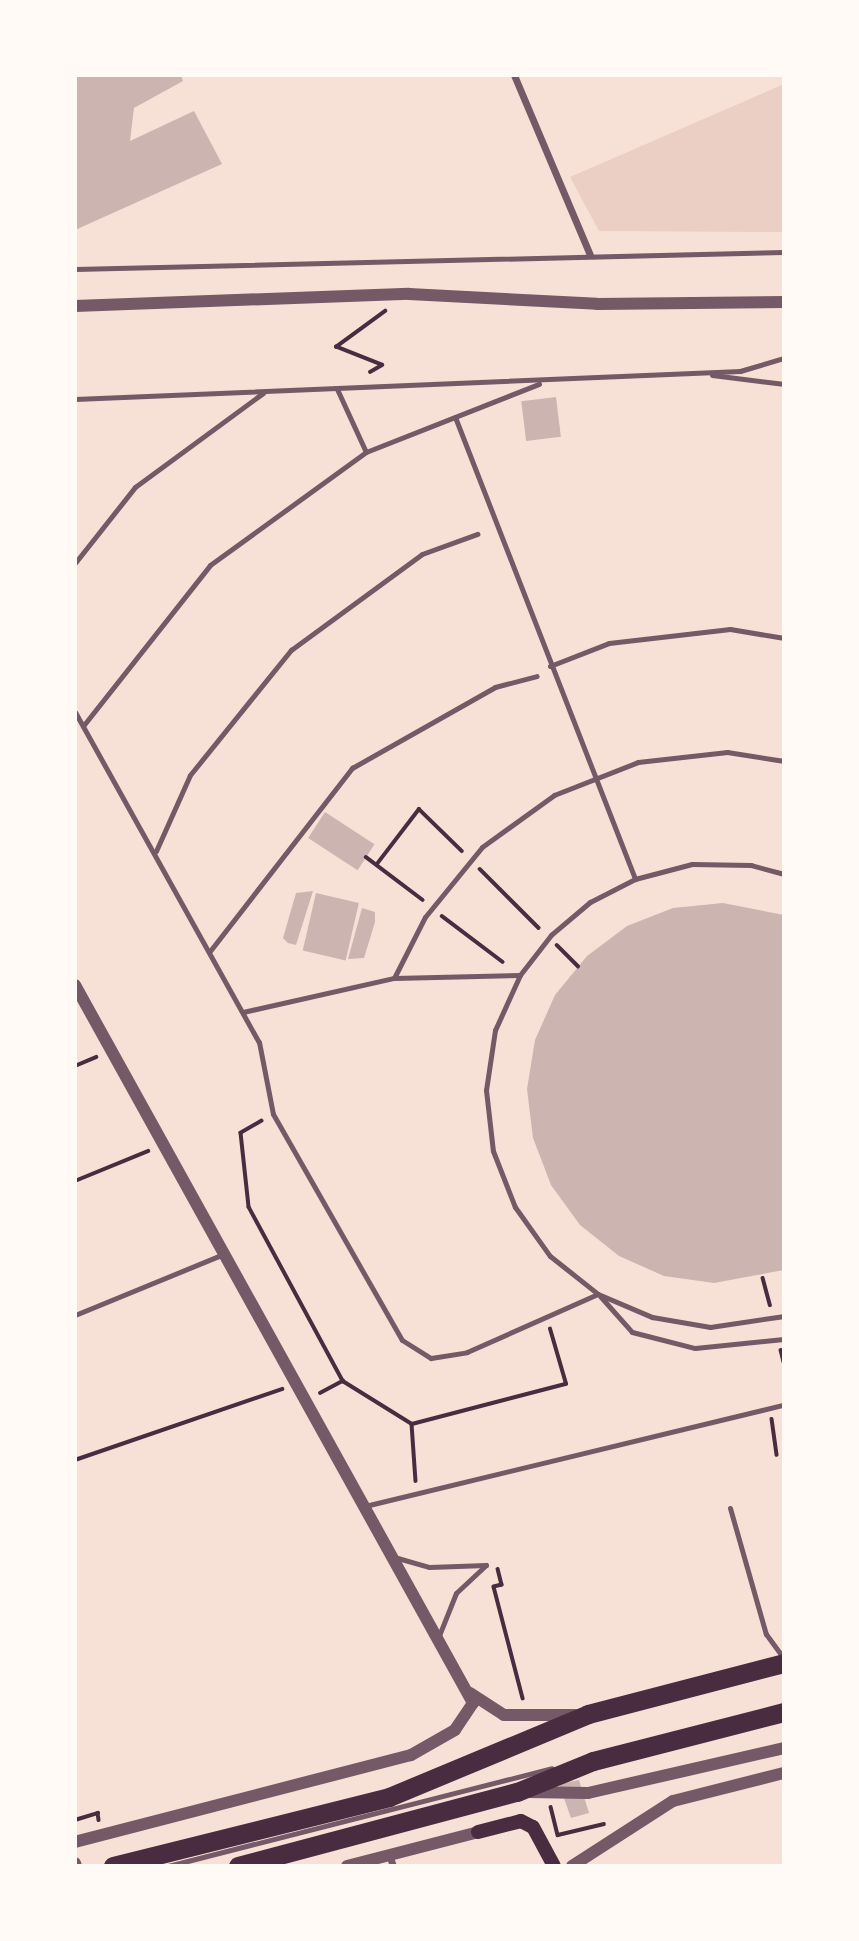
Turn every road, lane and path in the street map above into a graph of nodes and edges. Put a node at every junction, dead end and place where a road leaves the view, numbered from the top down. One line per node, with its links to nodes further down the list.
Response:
1 (514, 75): 3 (street)
2 (784, 252): 3 (lane)
3 (590, 255): 4 (lane)
4 (75, 269)
5 (409, 294): 6 (street); 7 (street); 12 (path)
6 (784, 302)
7 (75, 306)
8 (784, 358): 9 (lane)
9 (702, 373): 10 (lane); 11 (lane)
10 (545, 382): 12 (lane); 15 (lane)
11 (784, 384)
12 (337, 390): 13 (lane); 16 (lane)
13 (264, 392): 14 (lane); 18 (lane)
14 (75, 400)
15 (455, 417): 16 (lane); 20 (lane)
16 (366, 452): 23 (lane)
17 (477, 534): 26 (lane)
18 (75, 563)
19 (784, 638): 20 (lane)
20 (550, 666): 25 (lane)
21 (537, 676): 32 (lane)
22 (75, 712): 23 (lane)
23 (83, 726): 26 (lane)
24 (784, 761): 25 (lane)
25 (593, 779): 31 (lane); 35 (lane)
26 (156, 851): 32 (lane)
27 (466, 855): 28 (path)
28 (376, 864)
29 (475, 864): 33 (path)
30 (784, 874): 31 (lane)
31 (635, 879): 34 (lane)
32 (210, 951): 37 (lane)
33 (578, 966)
34 (520, 975): 35 (lane); 44 (lane)
35 (394, 978): 37 (lane)
36 (75, 985): 38 (street)
37 (243, 1013): 40 (lane)
38 (111, 1050): 39 (path); 41 (street)
39 (75, 1066)
40 (273, 1114): 47 (lane); 49 (path)
41 (164, 1144): 42 (path); 43 (street)
42 (75, 1181)
43 (224, 1254): 45 (lane); 50 (street)
44 (598, 1294): 46 (lane); 47 (lane); 48 (lane)
45 (75, 1315)
46 (784, 1316)
47 (546, 1317): 54 (path)
48 (784, 1339)
49 (343, 1381): 51 (path); 54 (path)
50 (297, 1384): 51 (street); 56 (path)
51 (306, 1400): 58 (street)
52 (784, 1405): 53 (lane)
53 (770, 1408): 55 (path); 57 (lane)
54 (412, 1424): 57 (path)
55 (777, 1455)
56 (75, 1461)
57 (417, 1494): 58 (lane)
58 (365, 1506): 60 (street)
59 (730, 1508): 64 (lane)
60 (393, 1556): 63 (street); 63 (lane)
61 (497, 1563): 62 (path)
62 (494, 1587)
63 (438, 1638): 65 (street)
64 (784, 1661): 67 (highway)
65 (470, 1693): 67 (street); 76 (street)
66 (784, 1711): 70 (highway); 78 (lane)
67 (588, 1714): 78 (highway)
68 (784, 1748): 70 (street)
69 (784, 1773): 83 (street)
70 (517, 1792): 80 (highway)
71 (97, 1814): 72 (path)
72 (75, 1820)
73 (611, 1822): 75 (path)
74 (478, 1832): 77 (street); 82 (main road)
75 (558, 1835)
76 (75, 1842)
77 (391, 1860): 81 (street)
78 (161, 1861): 79 (highway)
79 (113, 1866)
80 (238, 1866)
81 (347, 1866)
82 (554, 1866)
83 (572, 1866)

